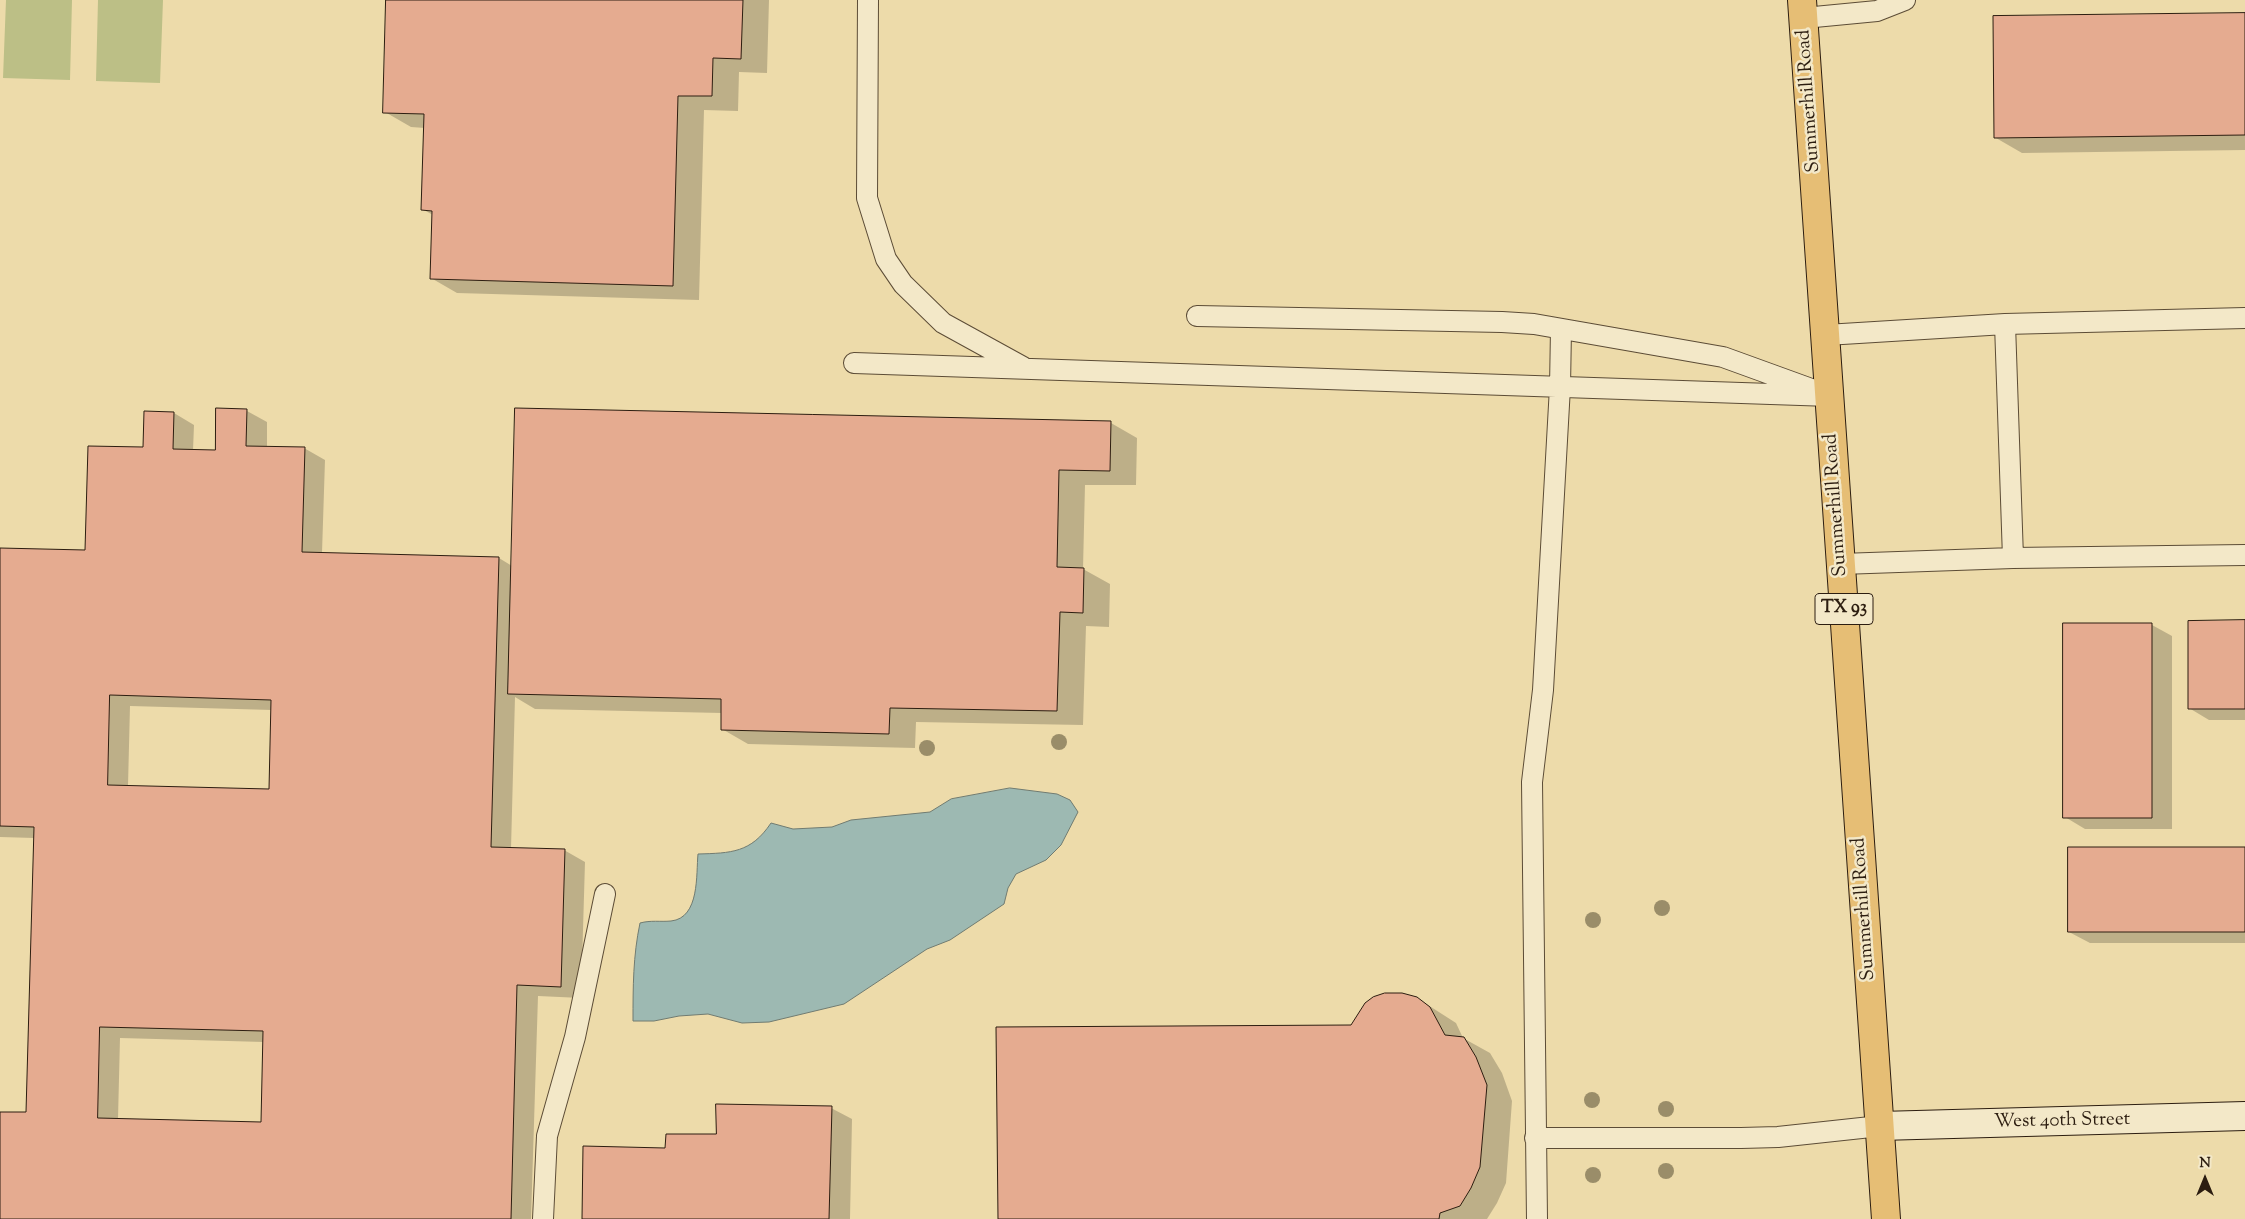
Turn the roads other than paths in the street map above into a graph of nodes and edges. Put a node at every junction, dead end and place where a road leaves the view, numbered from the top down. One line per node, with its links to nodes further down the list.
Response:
1 (868, 0): 10 (lane)
2 (1905, 0): 3 (lane)
3 (1803, 9): 8 (main road, Summerhill Road / TX 93)
4 (1198, 316): 7 (lane)
5 (2245, 318): 6 (lane)
6 (2005, 324): 8 (lane); 14 (lane)
7 (1561, 329): 11 (lane); 12 (lane)
8 (1826, 335): 12 (main road, Summerhill Road / TX 93)
9 (854, 363): 10 (lane)
10 (1026, 369): 11 (lane)
11 (1560, 387): 12 (lane); 19 (lane)
12 (1830, 396): 15 (main road, Summerhill Road / TX 93)
13 (2245, 555): 14 (lane)
14 (2013, 558): 15 (lane)
15 (1841, 564): 18 (main road, Summerhill Road / TX 93)
16 (605, 894): 20 (lane)
17 (2245, 1116): 18 (street, West 40th Street)
18 (1880, 1126): 19 (lane); 22 (main road, Summerhill Road / TX 93)
19 (1535, 1138): 21 (lane)
20 (542, 1219)
21 (1537, 1219)
22 (1886, 1219)

